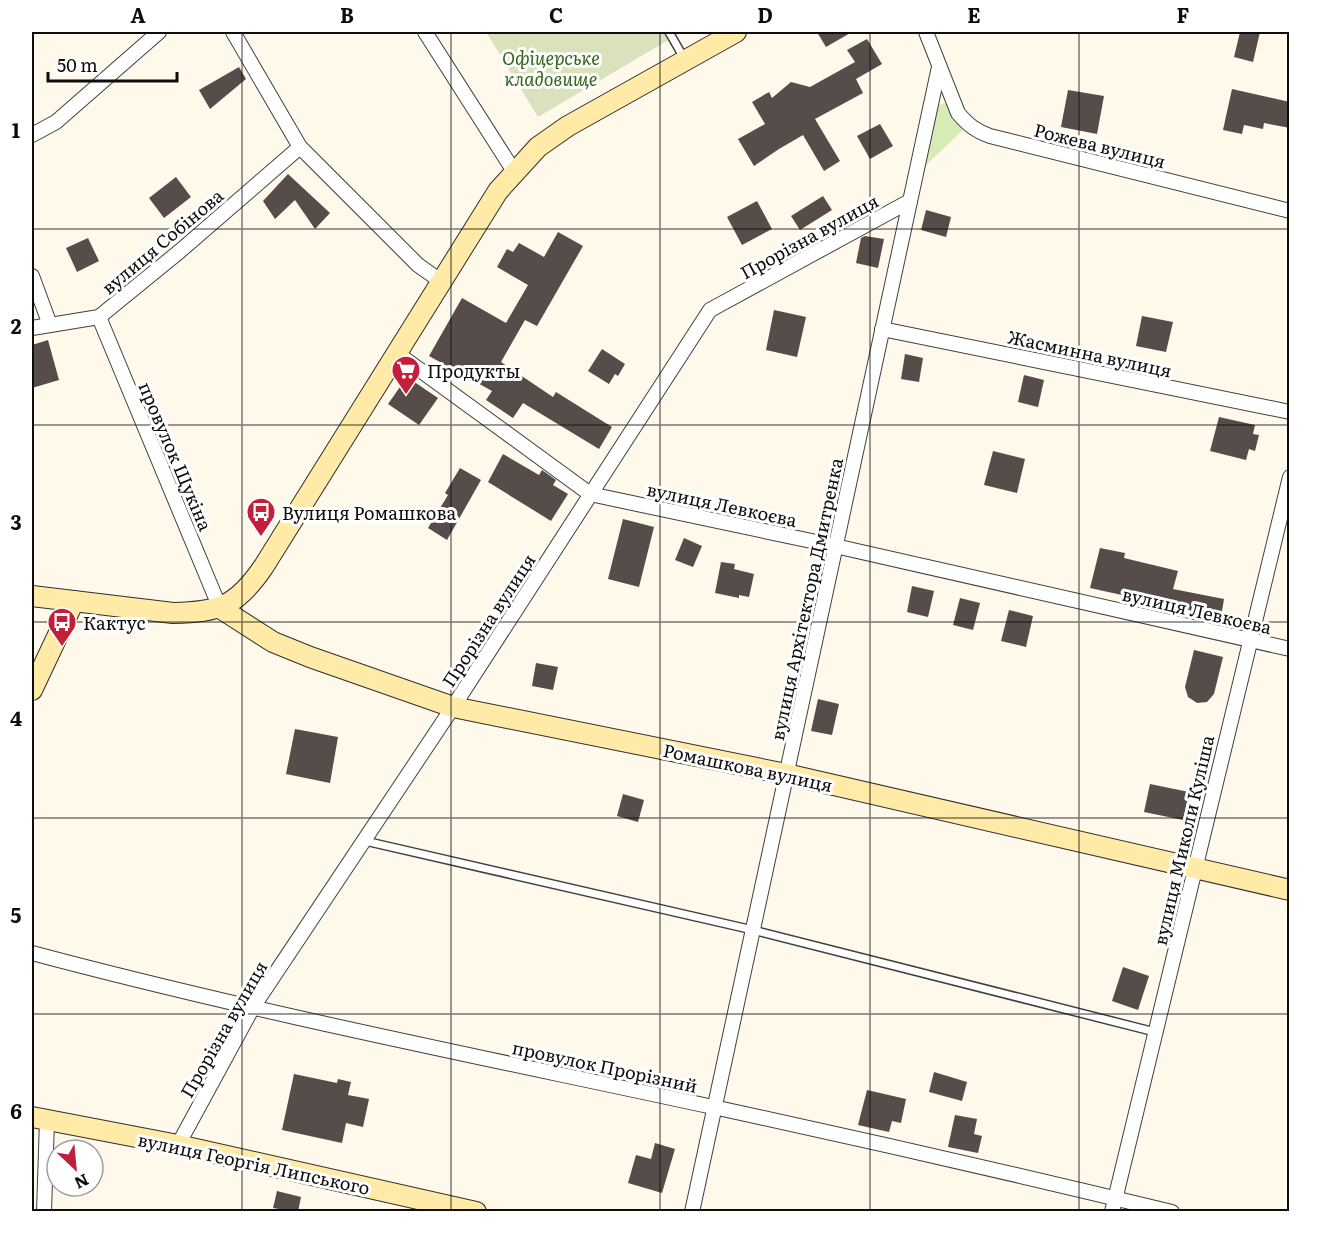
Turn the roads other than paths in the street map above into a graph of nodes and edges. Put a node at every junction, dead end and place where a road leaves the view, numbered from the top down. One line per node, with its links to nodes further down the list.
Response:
1 (159, 32): 9 (street)
2 (233, 32): 10 (street)
3 (425, 32): 11 (street)
4 (669, 32): 7 (lane)
5 (736, 32): 7 (street)
6 (926, 32): 8 (street)
7 (685, 60): 11 (street)
8 (939, 67): 12 (street, вулиця Архітектора Дмитренка); 13 (street, Рожева вулиця)
9 (32, 135)
10 (300, 147): 15 (street); 16 (street, вулиця Собінова)
11 (515, 173): 15 (street)
12 (910, 201): 19 (street, вулиця Архітектора Дмитренка); 23 (street, Прорізна вулиця)
13 (1290, 211)
14 (32, 276): 17 (street)
15 (442, 282): 20 (street)
16 (99, 317): 17 (street, вулиця Собінова); 27 (street, провулок Щукіна)
17 (50, 325): 18 (street, вулиця Собінова)
18 (32, 328)
19 (882, 329): 21 (street, Жасминна вулиця); 24 (street, вулиця Архітектора Дмитренка)
20 (398, 354): 23 (street, вулиця Левкоєва); 27 (street)
21 (1290, 412)
22 (1290, 477): 28 (street, вулиця Миколи Куліша)
23 (590, 494): 24 (street, вулиця Левкоєва); 31 (street, Прорізна вулиця)
24 (835, 546): 28 (street, вулиця Левкоєва); 32 (street, вулиця Архітектора Дмитренка)
25 (32, 596): 26 (street)
26 (74, 601): 27 (street); 30 (street)
27 (220, 608): 31 (street, Ромашкова вулиця)
28 (1249, 640): 29 (street, вулиця Левкоєва); 34 (street, вулиця Миколи Куліша)
29 (1290, 649)
30 (32, 690)
31 (453, 707): 32 (street, Ромашкова вулиця); 33 (street, Прорізна вулиця)
32 (786, 774): 34 (street, Ромашкова вулиця); 36 (street, вулиця Архітектора Дмитренка)
33 (364, 841): 36 (lane); 38 (street, Прорізна вулиця)
34 (1195, 867): 35 (street, Ромашкова вулиця); 39 (street, вулиця Миколи Куліша)
35 (1290, 890)
36 (753, 930): 39 (lane); 40 (street, вулиця Архітектора Дмитренка)
37 (32, 953): 38 (street, провулок Прорізний)
38 (254, 1007): 40 (street, провулок Прорізний); 42 (street, Прорізна вулиця)
39 (1155, 1032): 43 (street, вулиця Миколи Куліша)
40 (715, 1107): 43 (street, провулок Прорізний); 46 (street, вулиця Архітектора Дмитренка)
41 (39, 1118): 42 (street, вулиця Георгія Липського); 44 (street)
42 (178, 1145): 45 (street, вулиця Георгія Липського)
43 (1113, 1205): 47 (street, провулок Прорізний)
44 (44, 1212)
45 (476, 1212)
46 (692, 1212)
47 (1172, 1212)

